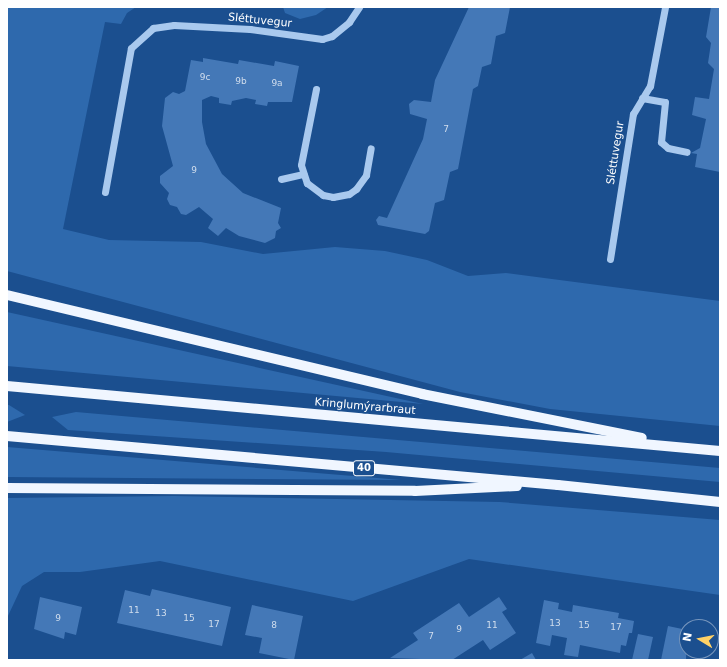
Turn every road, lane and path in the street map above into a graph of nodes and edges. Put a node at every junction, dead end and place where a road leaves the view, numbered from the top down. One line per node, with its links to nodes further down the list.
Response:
1 (359, 7): 9 (street, Sléttuvegur)
2 (665, 7): 4 (street, Sléttuvegur)
3 (316, 90): 7 (street)
4 (642, 98): 6 (street); 10 (street, Sléttuvegur)
5 (371, 148): 7 (street)
6 (686, 152)
7 (303, 174): 8 (street)
8 (281, 179)
9 (105, 192)
10 (610, 259)
11 (7, 295): 14 (main road)
12 (7, 386): 14 (main road, Kringlumýrarbraut)
13 (7, 436): 16 (main road, 40)
14 (693, 449): 15 (main road, Kringlumýrarbraut)
15 (720, 451)
16 (558, 485): 17 (main road); 18 (main road, 40)
17 (7, 488)
18 (720, 502)

